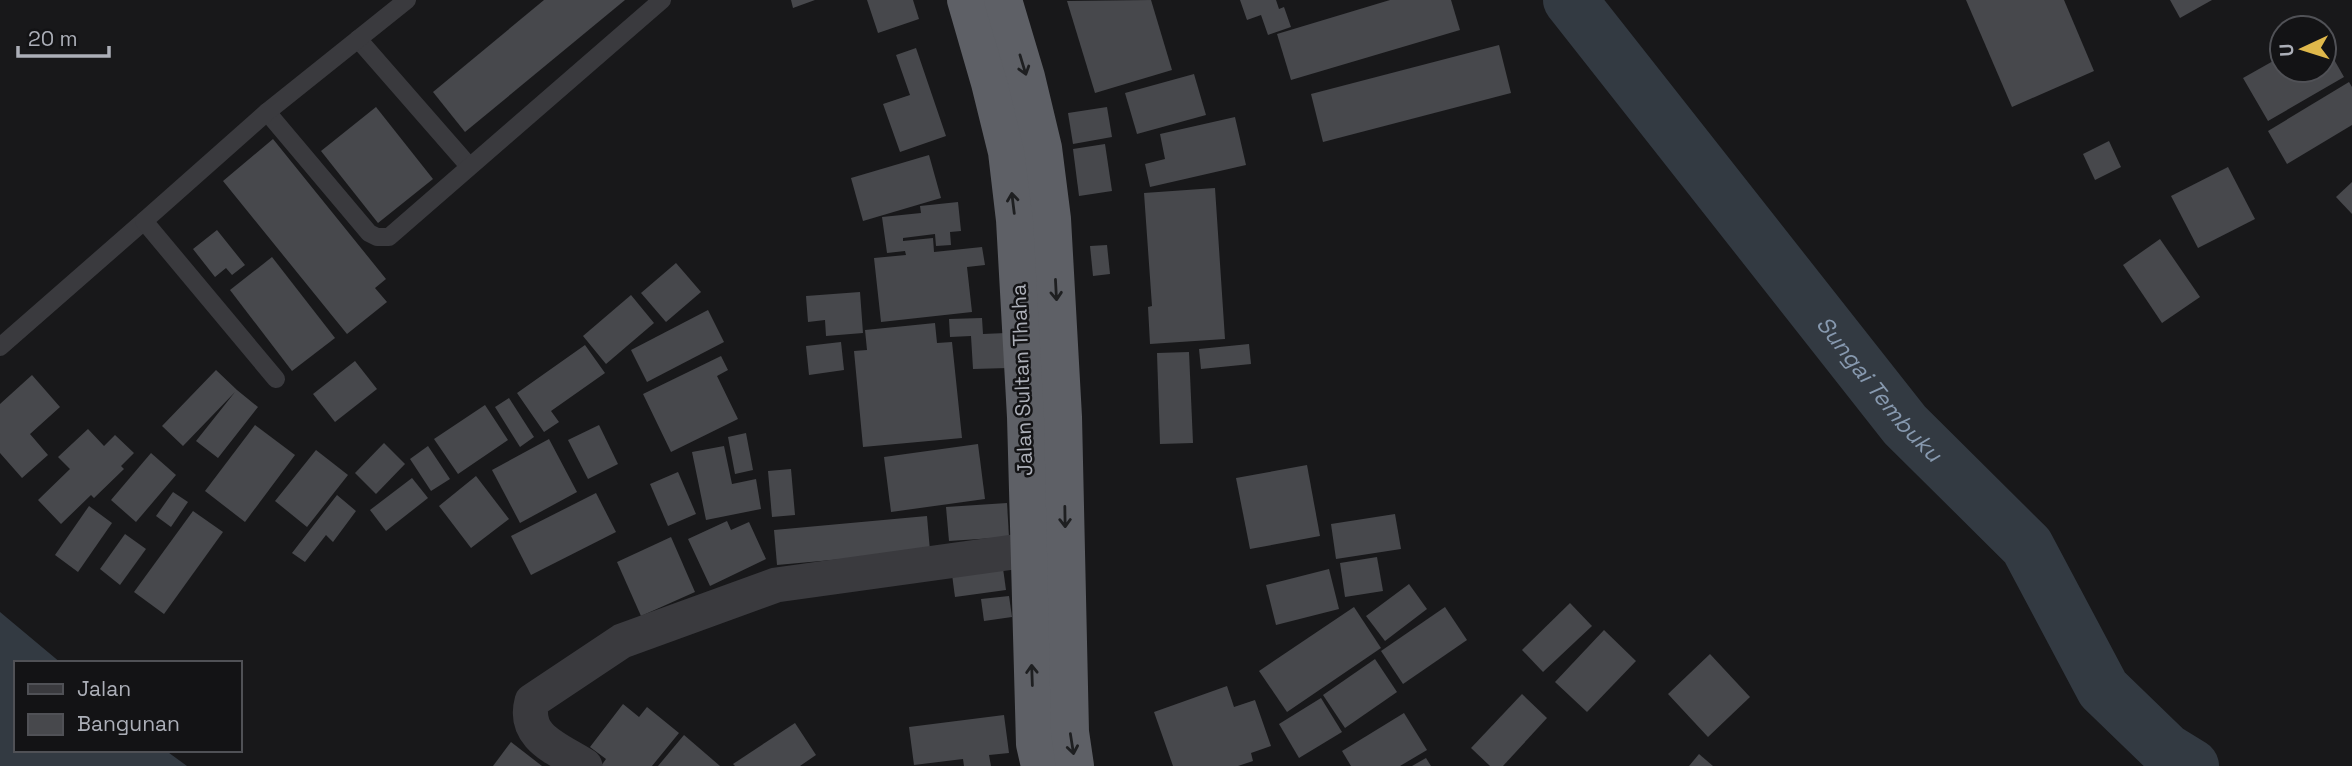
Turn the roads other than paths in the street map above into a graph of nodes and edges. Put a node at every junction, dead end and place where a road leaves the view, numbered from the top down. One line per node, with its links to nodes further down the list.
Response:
1 (407, 0): 5 (lane)
2 (662, 0): 7 (lane)
3 (966, 0): 11 (highway, Jalan Sultan Thaha, one-way to 3)
4 (1003, 0): 12 (highway, Jalan Sultan Thaha, one-way to 12)
5 (358, 39): 6 (lane); 7 (lane)
6 (267, 113): 7 (lane); 8 (lane)
7 (468, 166)
8 (144, 221): 9 (lane); 10 (lane)
9 (0, 347)
10 (276, 379)
11 (1026, 417): 12 (highway); 13 (highway, Jalan Sultan Thaha)
12 (1063, 417): 16 (highway, Jalan Sultan Thaha, one-way to 16)
13 (1028, 550): 14 (street); 15 (highway, Jalan Sultan Thaha, one-way to 13)
14 (585, 766)
15 (1040, 766)
16 (1075, 766)

